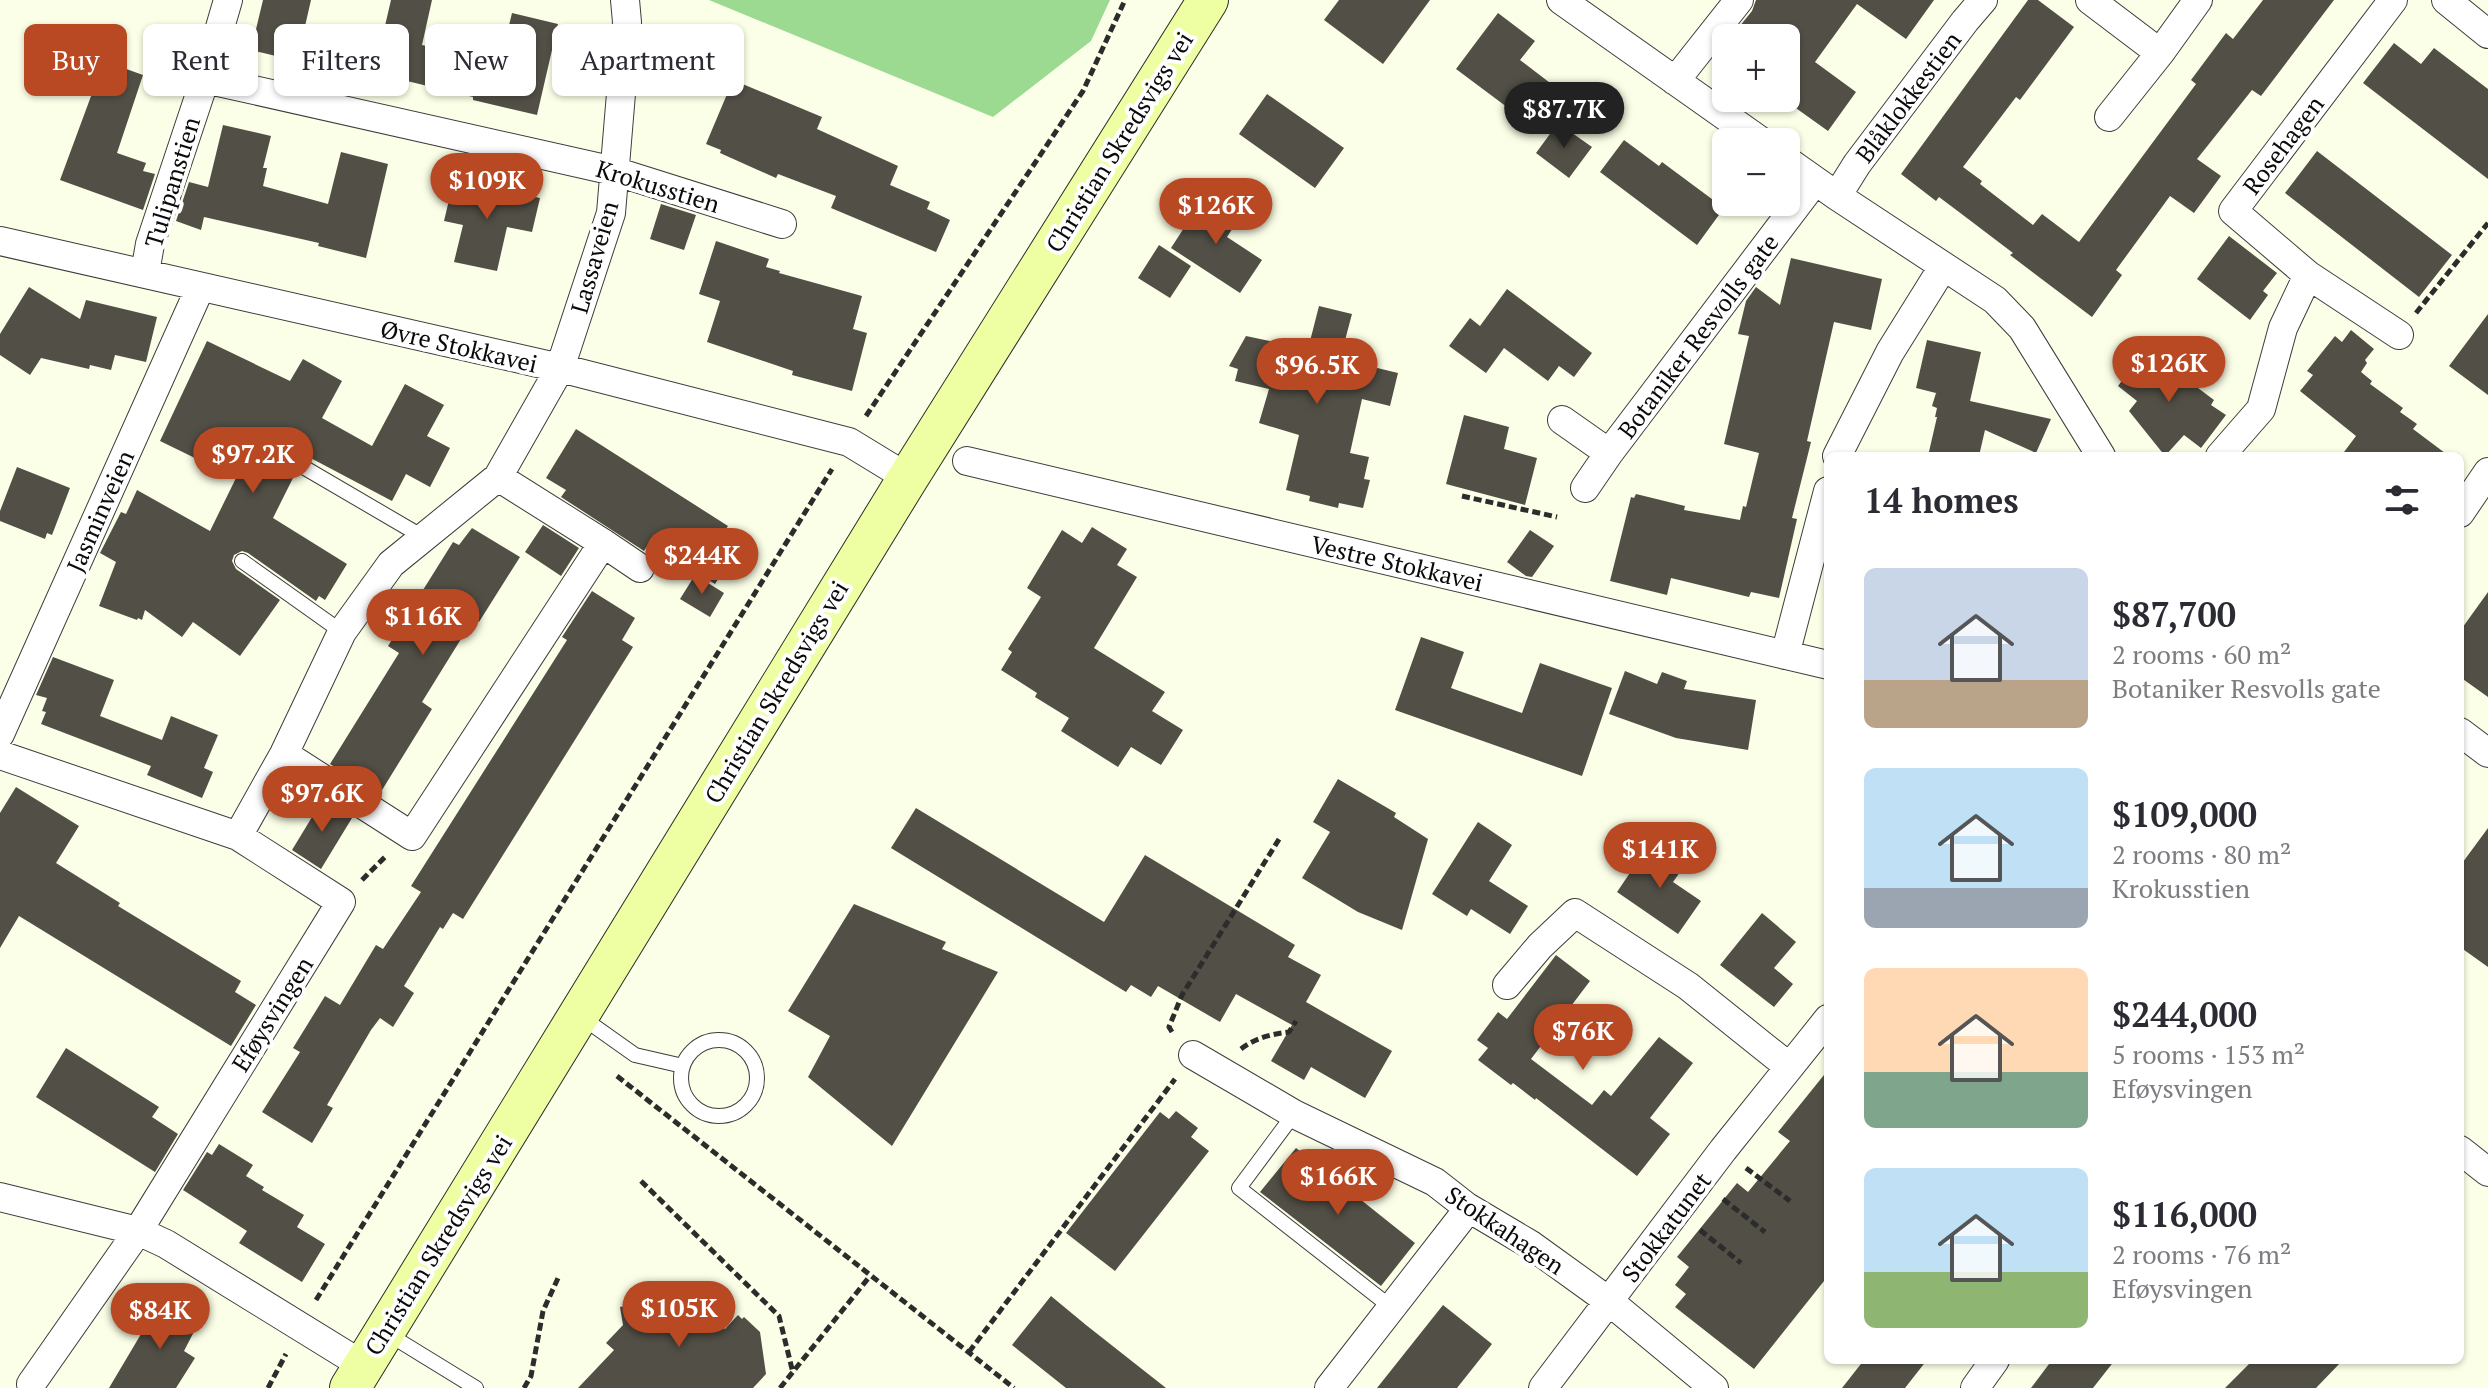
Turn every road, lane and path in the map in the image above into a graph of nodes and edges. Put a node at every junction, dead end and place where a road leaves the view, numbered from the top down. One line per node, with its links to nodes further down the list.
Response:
1 (228, 0): 12 (street, Tulipanstien)
2 (625, 0): 21 (street, Lassaveien)
3 (1125, 0): 33 (path)
4 (1208, 0): 43 (main road, Christian Skredsvigs vei)
5 (1561, 0): 15 (street)
6 (1739, 0): 15 (street)
7 (1983, 0): 22 (street, Blåklokkestien)
8 (2090, 0): 14 (street)
9 (2198, 0): 14 (street)
10 (2393, 0): 28 (street, Rosehagen)
11 (2446, 0): 13 (street)
12 (221, 24)
13 (2488, 34)
14 (2160, 53): 18 (street)
15 (1675, 81): 19 (street)
16 (258, 91): 21 (street, Krokusstien)
17 (199, 96): 27 (street, Tulipanstien)
18 (2109, 117)
19 (1742, 128)
20 (1800, 170): 22 (street)
21 (614, 171): 24 (street, Krokusstien); 31 (street, Lassaveien)
22 (1826, 189): 26 (street); 37 (street, Botaniker Resvolls gate)
23 (2488, 223): 30 (path)
24 (782, 224)
25 (0, 241): 27 (street, Øvre Stokkavei)
26 (1943, 267): 34 (street); 35 (street)
27 (145, 273): 29 (street, Øvre Stokkavei)
28 (2308, 275): 30 (street, Rosehagen); 36 (street)
29 (200, 288): 31 (street, Øvre Stokkavei); 56 (street, Jasminveien)
30 (2399, 335)
31 (560, 368): 42 (street); 43 (street, Øvre Stokkavei)
32 (1562, 420): 37 (street, Botaniker Resvolls gate)
33 (861, 423)
34 (1839, 452)
35 (2099, 452)
36 (2223, 452)
37 (1609, 453): 44 (street, Botaniker Resvolls gate)
38 (281, 454): 49 (lane)
39 (837, 461): 91 (path)
40 (967, 461): 54 (street, Vestre Stokkavei)
41 (2488, 472): 47 (street)
42 (498, 477): 49 (street); 50 (street)
43 (908, 478): 66 (main road, Christian Skredsvigs vei)
44 (1585, 488)
45 (1462, 496): 48 (path)
46 (1824, 506): 54 (street)
47 (2464, 507)
48 (1557, 517)
49 (423, 537): 53 (street)
50 (603, 543): 52 (street); 62 (street)
51 (242, 561): 53 (lane)
52 (640, 568)
53 (342, 632): 59 (street)
54 (1785, 655): 55 (street, Vestre Stokkavei)
55 (1824, 664)
56 (0, 734)
57 (2464, 735): 58 (street)
58 (2488, 753)
59 (284, 754): 61 (street); 62 (street)
60 (0, 755): 61 (street)
61 (238, 836): 64 (street)
62 (412, 836): 64 (path)
63 (1281, 836): 69 (path)
64 (341, 902): 84 (street, Eføysvingen)
65 (1507, 985): 71 (street)
66 (579, 1015): 70 (lane); 92 (main road, Christian Skredsvigs vei)
67 (1296, 1021): 73 (path)
68 (1824, 1024): 71 (street, Stokkatunet)
69 (1193, 1055): 73 (street, Stokkahagen); 93 (path)
70 (683, 1066): 70 (lane)
71 (1788, 1066): 75 (street, Stokkatunet)
72 (610, 1071): 88 (path)
73 (1225, 1073): 74 (street, Stokkahagen)
74 (1294, 1114): 82 (street, Stokkahagen); 90 (lane)
75 (1723, 1150): 79 (street, Stokkatunet); 81 (path)
76 (2464, 1153): 77 (street)
77 (2488, 1172)
78 (641, 1181): 95 (path)
79 (1700, 1181): 83 (street, Stokkatunet); 85 (path)
80 (0, 1197): 84 (street)
81 (1790, 1201)
82 (1467, 1207): 89 (street, Stokkahagen); 90 (street)
83 (1677, 1212): 86 (path); 89 (street, Stokkatunet)
84 (138, 1231): 91 (street); 97 (street, Eføysvingen)
85 (1765, 1232)
86 (1741, 1263)
87 (559, 1276): 100 (path)
88 (870, 1276): 93 (path); 95 (path)
89 (1610, 1302): 104 (street, Stokkatunet); 105 (street, Stokkahagen)
90 (1392, 1308): 103 (street)
91 (302, 1326): 96 (street); 98 (path)
92 (385, 1332): 96 (main road, Christian Skredsvigs vei); 99 (lane)
93 (969, 1352): 102 (path)
94 (1992, 1364): 106 (street)
95 (793, 1373): 101 (path)
96 (357, 1377)
97 (31, 1384)
98 (268, 1388)
99 (476, 1388)
100 (524, 1388)
101 (780, 1388)
102 (1014, 1388)
103 (1329, 1388)
104 (1543, 1388)
105 (1714, 1388)
106 (1975, 1388)

